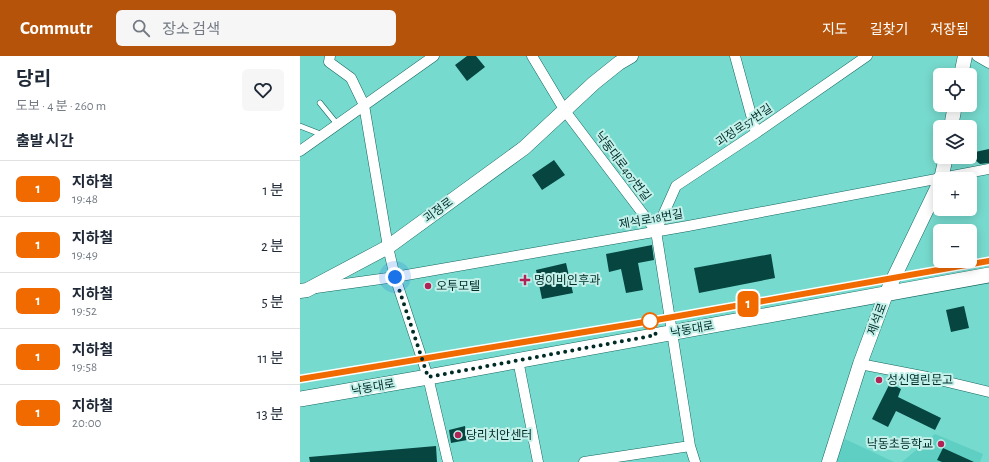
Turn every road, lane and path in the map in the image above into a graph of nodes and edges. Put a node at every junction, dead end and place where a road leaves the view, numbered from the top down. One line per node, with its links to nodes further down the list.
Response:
1 (330, 56): 12 (street)
2 (434, 56): 12 (street)
3 (532, 56): 13 (street)
4 (631, 56): 13 (main road, 괴정로)
5 (735, 56): 16 (street)
6 (867, 56): 16 (street, 괴정로57번길)
7 (965, 56): 10 (main road)
8 (977, 56): 9 (street)
9 (989, 63)
10 (962, 68)
11 (320, 103): 14 (lane)
12 (364, 105): 14 (street); 24 (street)
13 (565, 111): 23 (street, 낙동대로407번길); 24 (main road, 괴정로)
14 (337, 124): 17 (street)
15 (300, 126): 17 (lane)
16 (756, 133): 23 (street, 괴정로57번길)
17 (323, 135): 18 (street)
18 (300, 151)
19 (989, 169): 20 (street, 제석로18번길)
20 (975, 172)
21 (933, 180): 23 (street, 제석로18번길)
22 (933, 196): 28 (main road, 제석로)
23 (656, 231): 26 (street, 제석로18번길); 29 (street, 낙동대로407번길)
24 (388, 247): 26 (street); 27 (main road, 괴정로)
25 (989, 275): 28 (main road, 낙동대로)
26 (395, 277): 27 (street, 제석로18번길); 32 (street)
27 (304, 290)
28 (886, 294): 29 (main road, 낙동대로); 31 (main road, 제석로)
29 (671, 332): 30 (main road, 낙동대로); 35 (street, 낙동대로407번길)
30 (518, 360): 32 (main road, 낙동대로); 37 (street)
31 (860, 364): 33 (street); 40 (main road, 제석로)
32 (428, 377): 34 (main road, 낙동대로); 36 (street)
33 (989, 392)
34 (300, 399)
35 (690, 446): 38 (street); 39 (street, 낙동대로407번길)
36 (448, 462)
37 (538, 462)
38 (584, 462)
39 (694, 462)
40 (829, 462)

